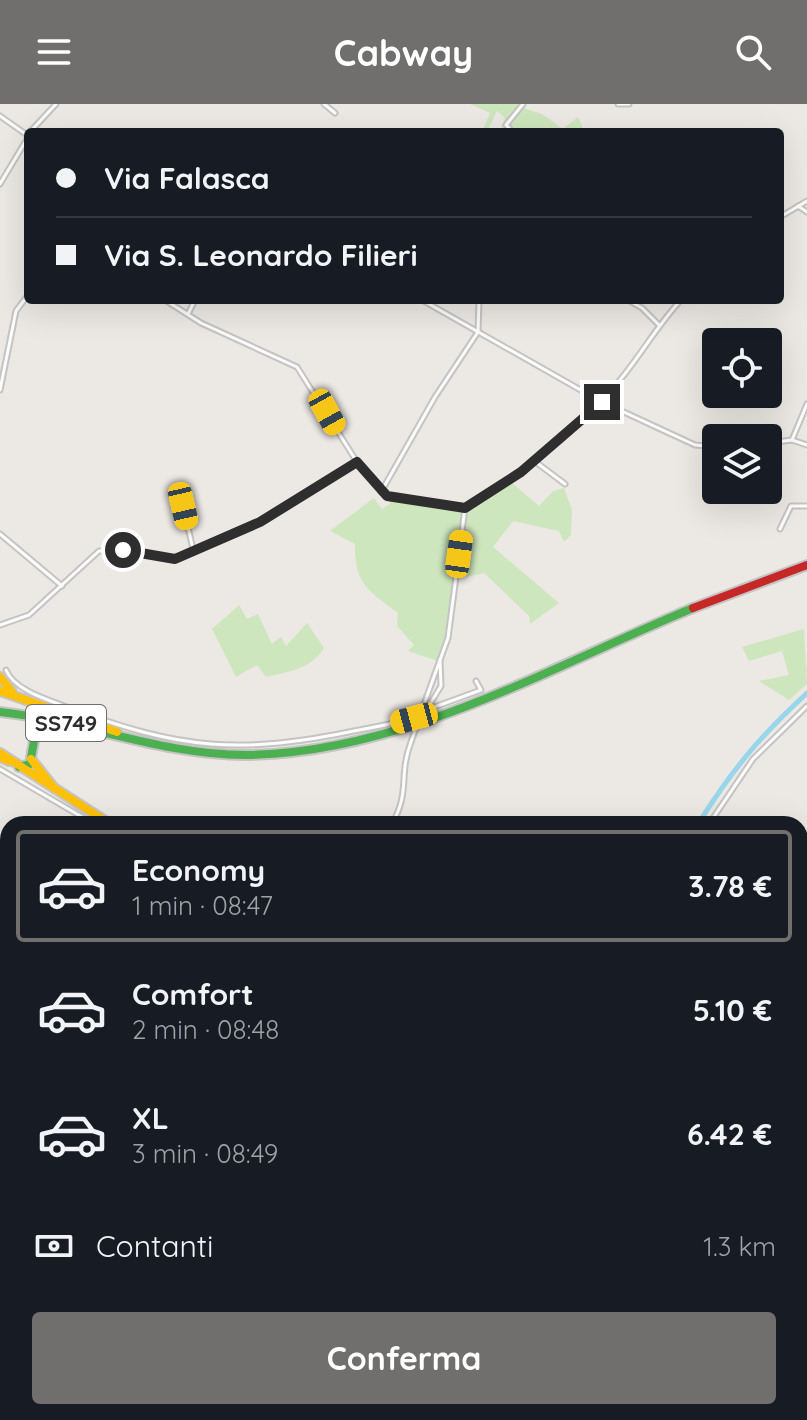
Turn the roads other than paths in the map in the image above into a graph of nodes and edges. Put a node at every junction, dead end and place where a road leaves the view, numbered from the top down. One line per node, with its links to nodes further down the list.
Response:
1 (56, 104): 8 (street)
2 (324, 104): 6 (street)
3 (523, 104): 9 (street)
4 (618, 104): 5 (street)
5 (629, 104)
6 (335, 113)
7 (0, 116): 10 (street)
8 (35, 128)
9 (509, 128)
10 (24, 133)
11 (24, 143): 12 (street)
12 (0, 184)
13 (807, 201): 14 (street)
14 (798, 206): 15 (street); 16 (street)
15 (807, 212)
16 (784, 215)
17 (24, 300): 27 (street)
18 (171, 304): 24 (street)
19 (193, 304): 24 (street)
20 (429, 304): 26 (street)
21 (479, 304): 26 (street)
22 (635, 304): 25 (street)
23 (677, 304): 25 (street)
24 (188, 315): 35 (street)
25 (659, 325): 28 (street)
26 (478, 332): 28 (street); 37 (street)
27 (0, 390)
28 (600, 401): 33 (street); 34 (street)
29 (807, 404): 30 (street)
30 (792, 440): 31 (street); 32 (street)
31 (782, 441)
32 (807, 445)
33 (702, 446)
34 (533, 460): 36 (street); 40 (street)
35 (357, 462): 37 (street); 43 (street)
36 (565, 484)
37 (381, 492): 40 (street)
38 (183, 506): 43 (street)
39 (807, 506): 41 (street)
40 (465, 508): 47 (street)
41 (780, 529)
42 (0, 534): 45 (street)
43 (193, 549): 45 (street)
44 (807, 565): 56 (main road, SS749)
45 (62, 586): 46 (street)
46 (0, 625)
47 (440, 660): 53 (street); 66 (street, bridge)
48 (3, 673): 51 (main road); 53 (street)
49 (476, 681): 53 (street)
50 (0, 691): 51 (main road)
51 (13, 693): 56 (main road)
52 (807, 706): 67 (street)
53 (429, 709)
54 (0, 712): 55 (main road, SS749)
55 (130, 740): 56 (main road, SS749); 58 (main road)
56 (168, 748)
57 (0, 755): 59 (main road)
58 (31, 759): 59 (main road); 63 (main road)
59 (19, 767): 63 (main road)
60 (0, 769): 61 (street)
61 (8, 774): 62 (street); 64 (street)
62 (0, 775)
63 (54, 788): 65 (main road)
64 (80, 816)
65 (98, 816)
66 (395, 816)
67 (714, 816)

